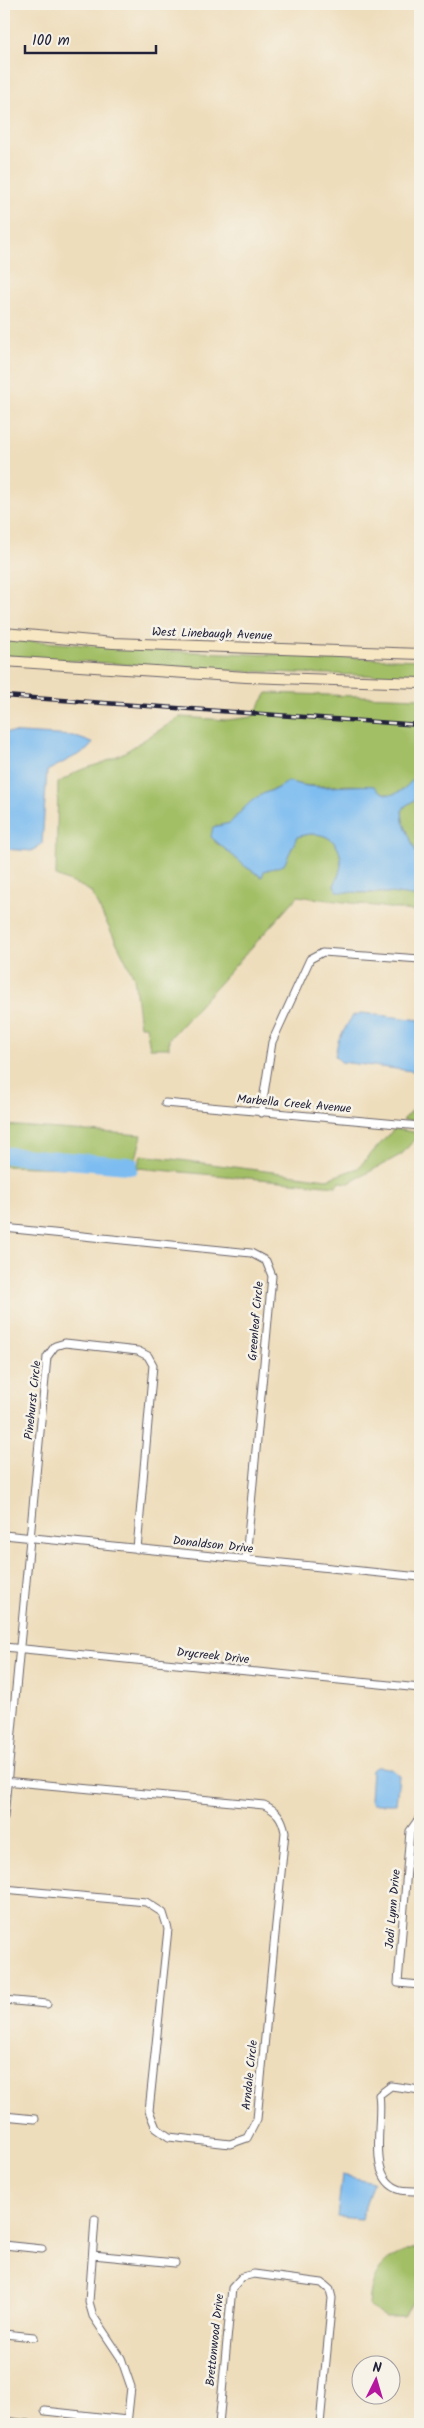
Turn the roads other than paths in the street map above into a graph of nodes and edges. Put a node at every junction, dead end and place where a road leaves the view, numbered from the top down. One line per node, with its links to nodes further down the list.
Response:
1 (4, 633): 2 (main road, West Linebaugh Avenue)
2 (420, 654)
3 (4, 661): 4 (main road)
4 (420, 683)
5 (420, 959): 7 (street)
6 (165, 1103): 7 (street, Marbella Creek Avenue)
7 (262, 1113): 8 (street, Marbella Creek Avenue)
8 (420, 1126)
9 (4, 1228): 13 (street, Greenleaf Circle)
10 (4, 1536): 11 (street, Donaldson Drive)
11 (31, 1538): 12 (street, Donaldson Drive); 12 (street, Pinehurst Circle); 16 (street)
12 (137, 1549): 13 (street, Donaldson Drive)
13 (246, 1559): 14 (street, Donaldson Drive)
14 (420, 1577)
15 (4, 1647): 16 (street, Drycreek Drive)
16 (21, 1648): 17 (street, Drycreek Drive); 18 (street)
17 (420, 1688)
18 (6, 1781): 19 (street); 21 (street, Arndale Circle)
19 (4, 1817)
20 (420, 1817): 22 (street, Jodi Lynn Drive)
21 (4, 1889)
22 (420, 1986)
23 (4, 2000): 24 (street)
24 (47, 2004)
25 (420, 2090): 28 (street)
26 (4, 2116): 27 (street)
27 (35, 2119)
28 (420, 2191)
29 (95, 2219): 32 (street)
30 (4, 2245): 31 (street)
31 (42, 2249)
32 (92, 2255): 33 (street); 38 (street)
33 (175, 2263)
34 (4, 2334): 35 (street)
35 (34, 2337)
36 (45, 2411): 38 (street)
37 (4, 2421): 39 (street)
38 (127, 2422)
39 (29, 2424)
40 (219, 2424): 41 (street, Brettonwood Drive)
41 (320, 2424)

